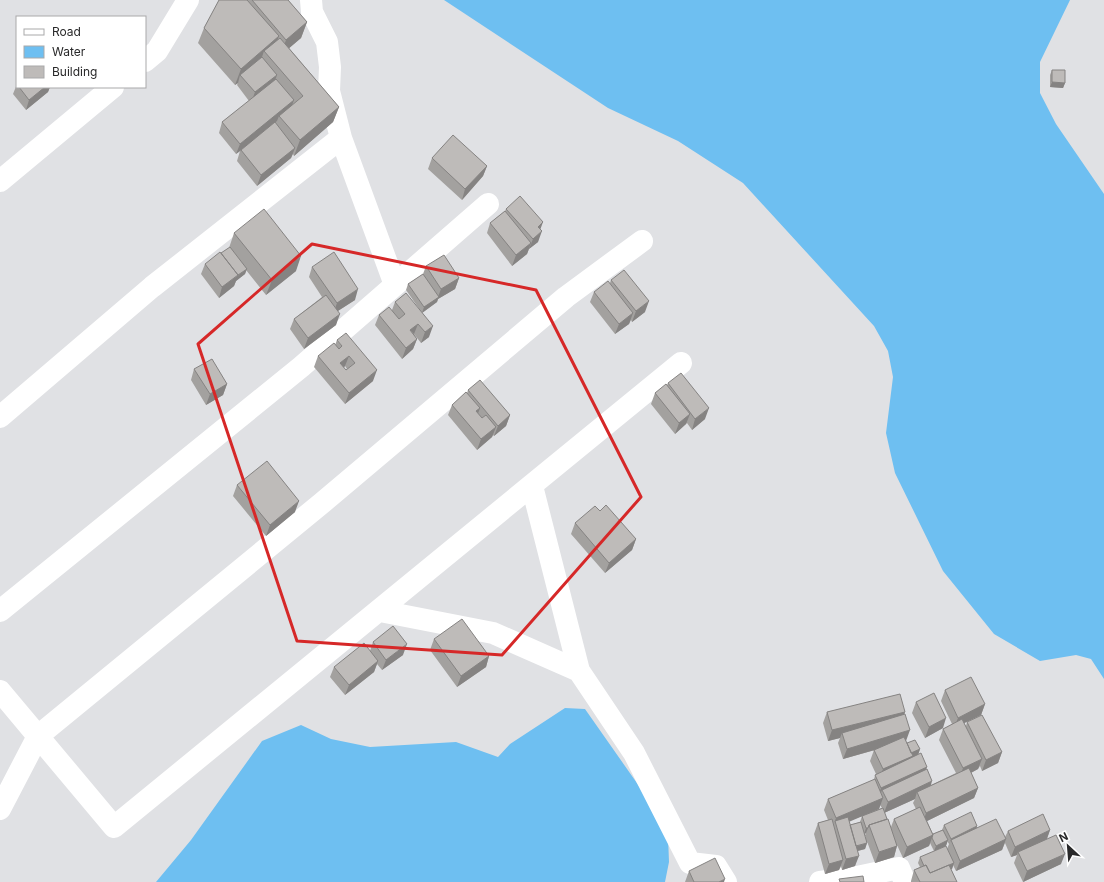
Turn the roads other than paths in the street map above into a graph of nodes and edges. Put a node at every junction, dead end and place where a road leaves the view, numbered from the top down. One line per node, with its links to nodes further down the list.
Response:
1 (188, 0): 3 (street)
2 (310, 0): 5 (street)
3 (146, 60)
4 (112, 88): 6 (street)
5 (341, 138): 9 (street); 11 (street)
6 (0, 181)
7 (488, 204): 9 (street)
8 (642, 241): 17 (street)
9 (395, 285): 14 (street)
10 (681, 363): 12 (street)
11 (0, 416)
12 (532, 486): 13 (street); 15 (street)
13 (380, 611): 15 (street); 17 (street)
14 (0, 612)
15 (579, 671): 19 (street)
16 (0, 691): 17 (street)
17 (38, 736): 18 (street)
18 (0, 809)
19 (726, 882)
20 (820, 882): 21 (street)
21 (905, 882)

